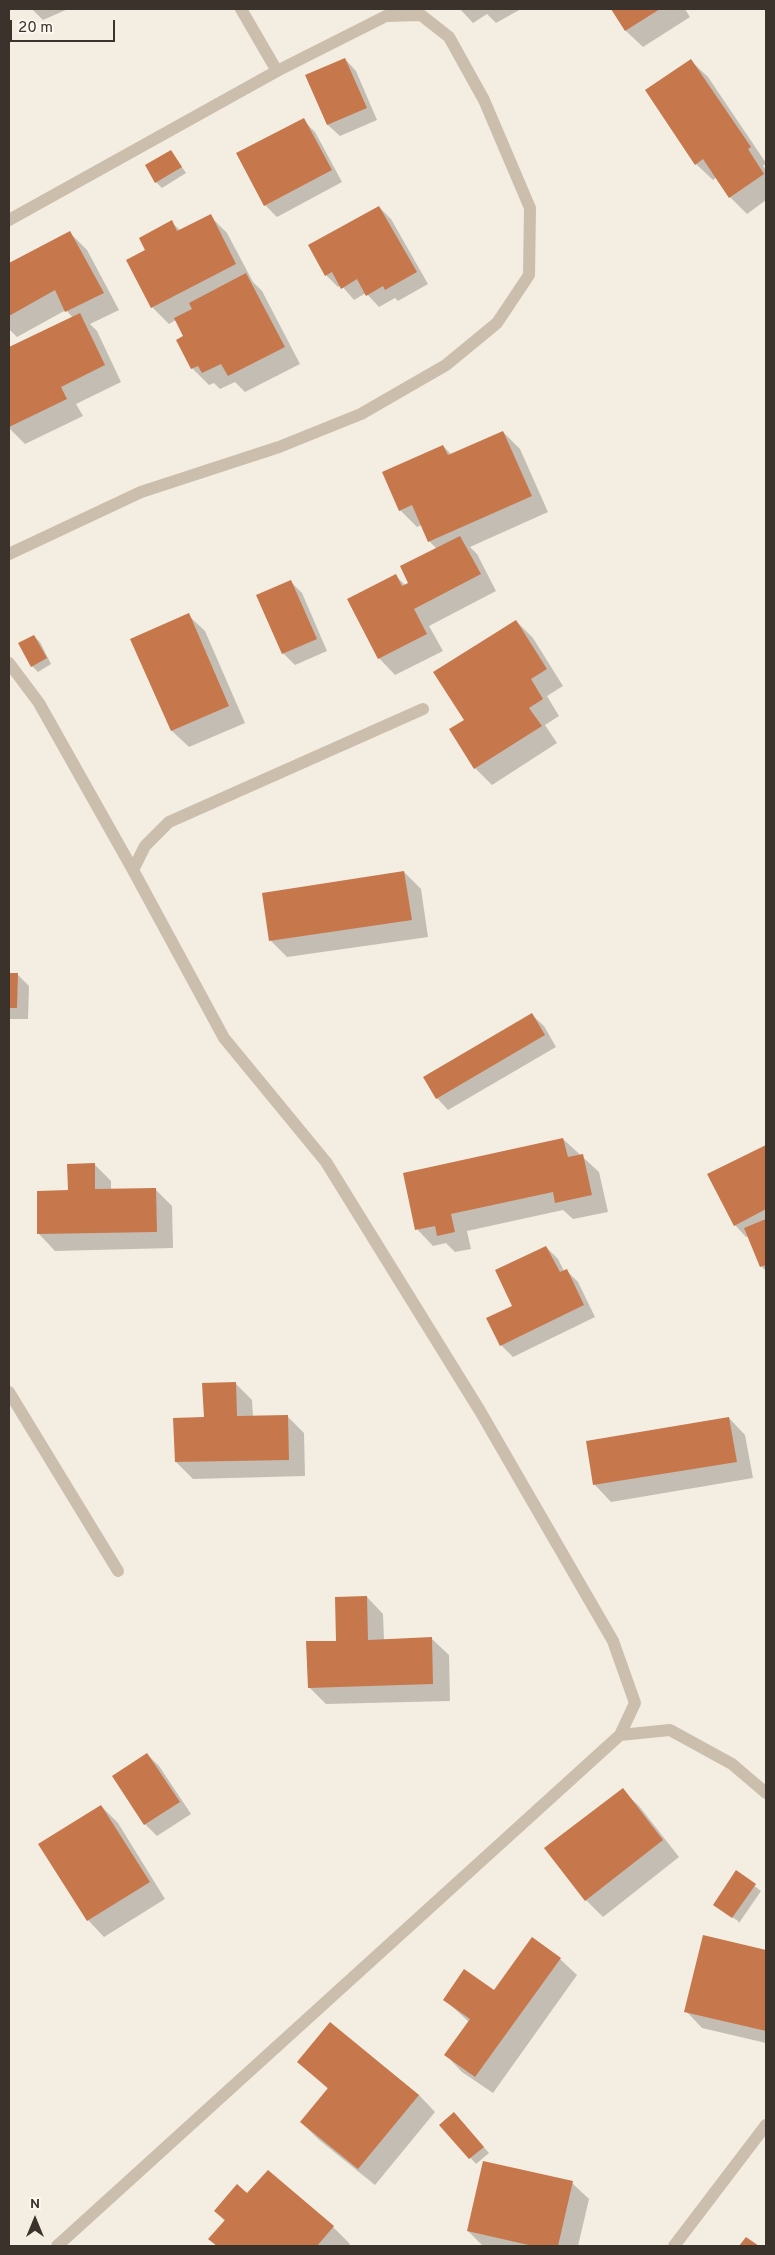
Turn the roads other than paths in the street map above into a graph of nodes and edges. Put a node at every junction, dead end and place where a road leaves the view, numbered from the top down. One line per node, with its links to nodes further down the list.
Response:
1 (241, 9): 2 (street)
2 (277, 71): 3 (street); 4 (street)
3 (9, 220)
4 (9, 554)
5 (9, 662): 7 (street)
6 (423, 709): 7 (street)
7 (133, 870): 10 (street)
8 (9, 1392): 9 (street)
9 (118, 1571)
10 (620, 1735): 11 (street); 13 (street)
11 (766, 1793)
12 (766, 2125): 14 (street)
13 (57, 2246)
14 (674, 2246)

